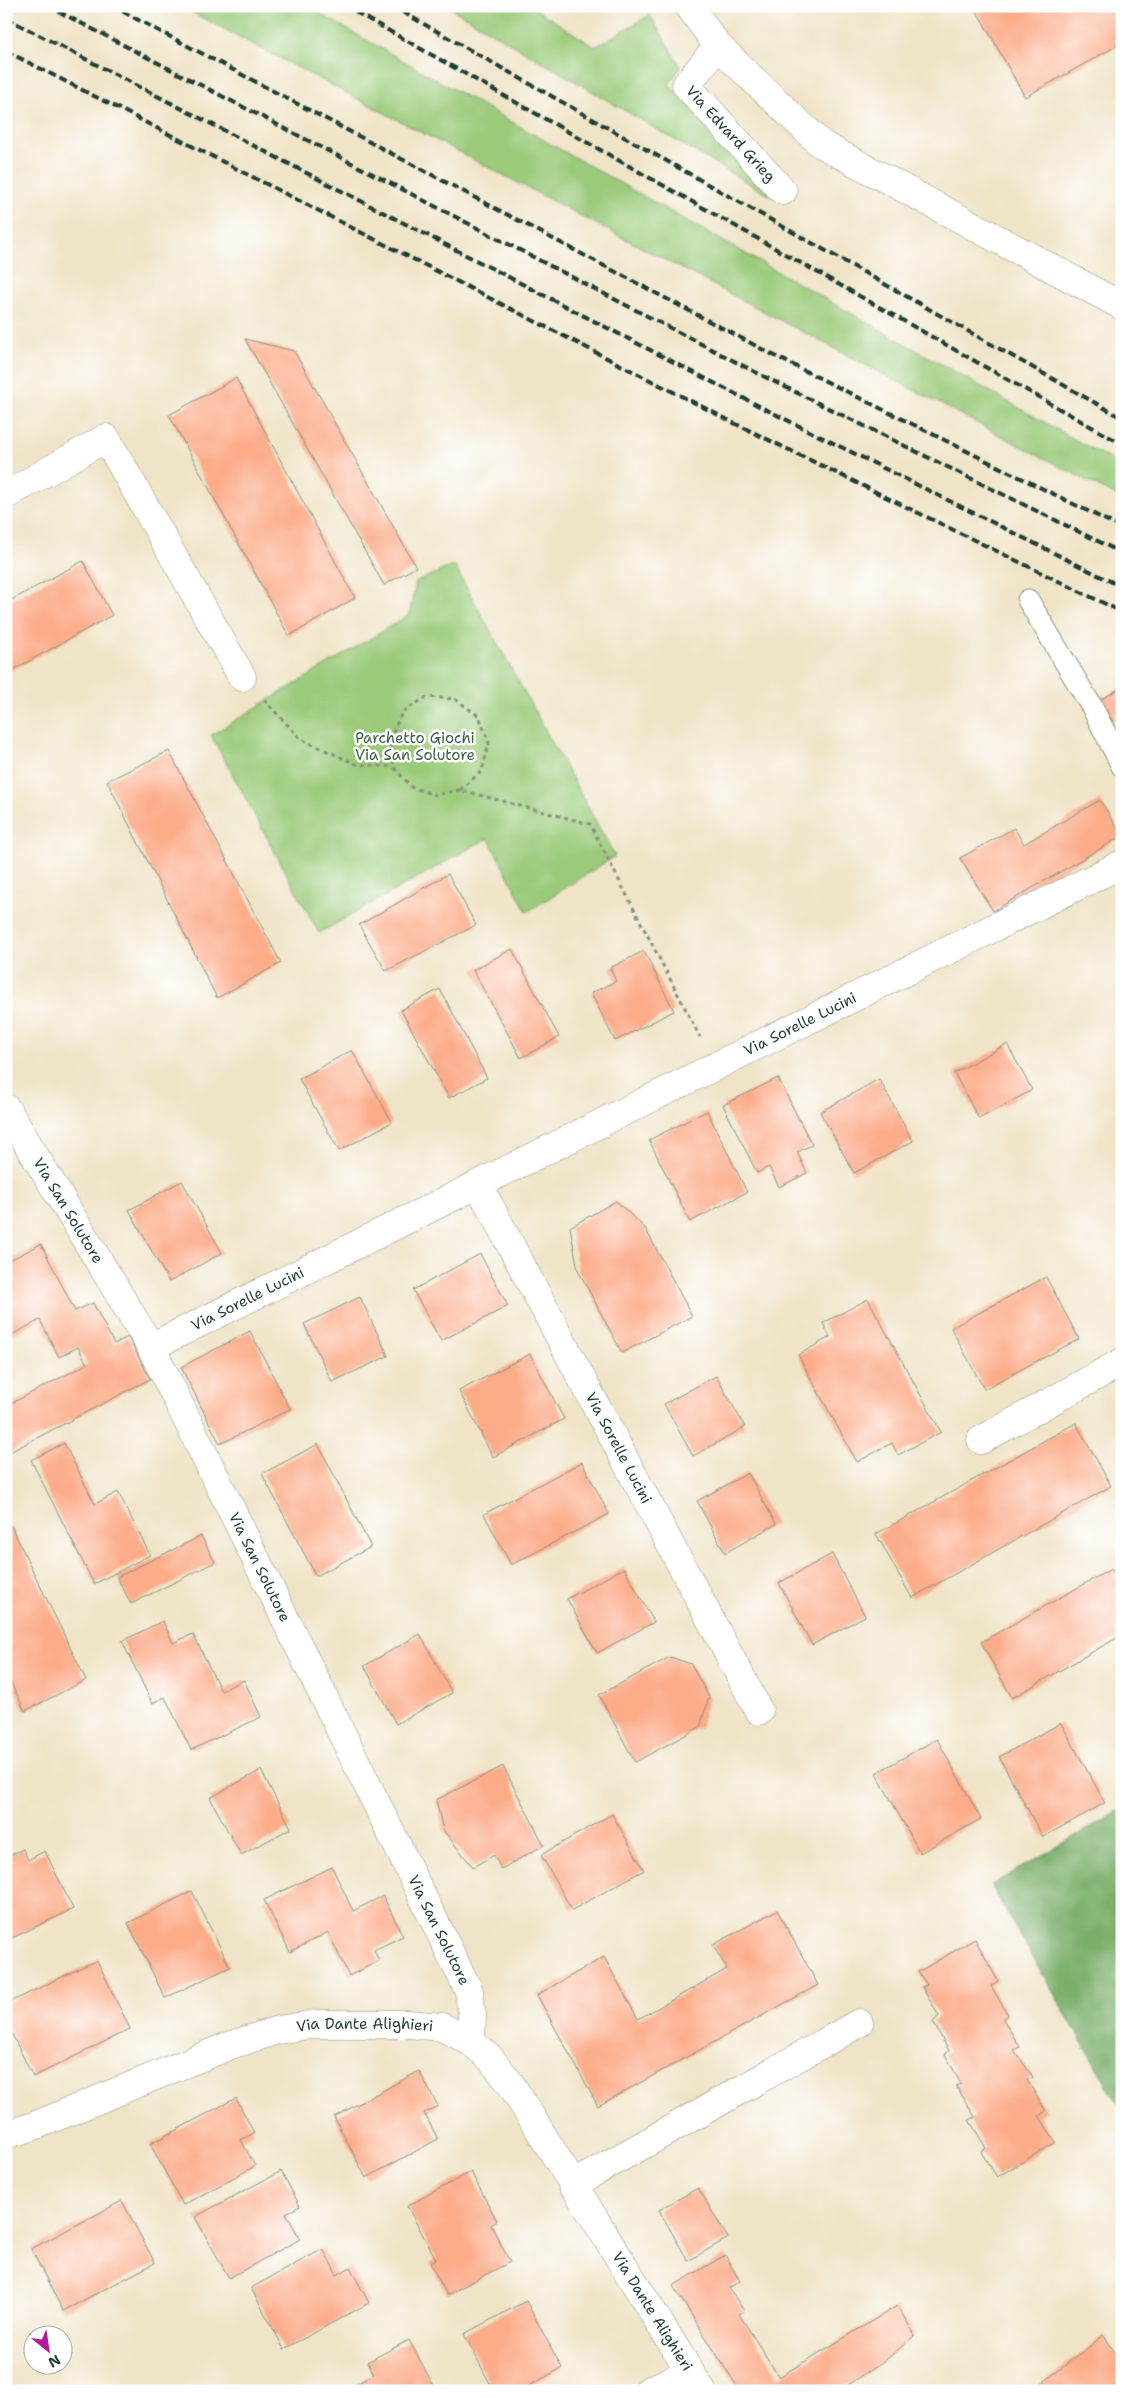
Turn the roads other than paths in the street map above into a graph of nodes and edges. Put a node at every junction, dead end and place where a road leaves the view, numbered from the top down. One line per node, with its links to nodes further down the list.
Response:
1 (689, 6): 2 (street)
2 (718, 46): 3 (street, Via Edvard Grieg); 4 (street)
3 (783, 191)
4 (1122, 306)
5 (6, 495): 7 (street)
6 (1028, 600): 8 (lane)
7 (242, 677)
8 (1122, 766)
9 (1122, 864): 11 (street, Via Sorelle Lucini)
10 (6, 1108): 12 (street, Via San Solutore)
11 (478, 1184): 12 (street, Via Sorelle Lucini); 15 (street, Via Sorelle Lucini)
12 (150, 1346): 17 (street, Via San Solutore)
13 (1120, 1367): 14 (street)
14 (980, 1440)
15 (759, 1711)
16 (859, 2023): 19 (street)
17 (471, 2042): 18 (street, Via Dante Alighieri); 19 (street, Via Dante Alighieri)
18 (6, 2135)
19 (572, 2185): 20 (street, Via Dante Alighieri)
20 (696, 2381): 21 (street)
21 (648, 2391)

